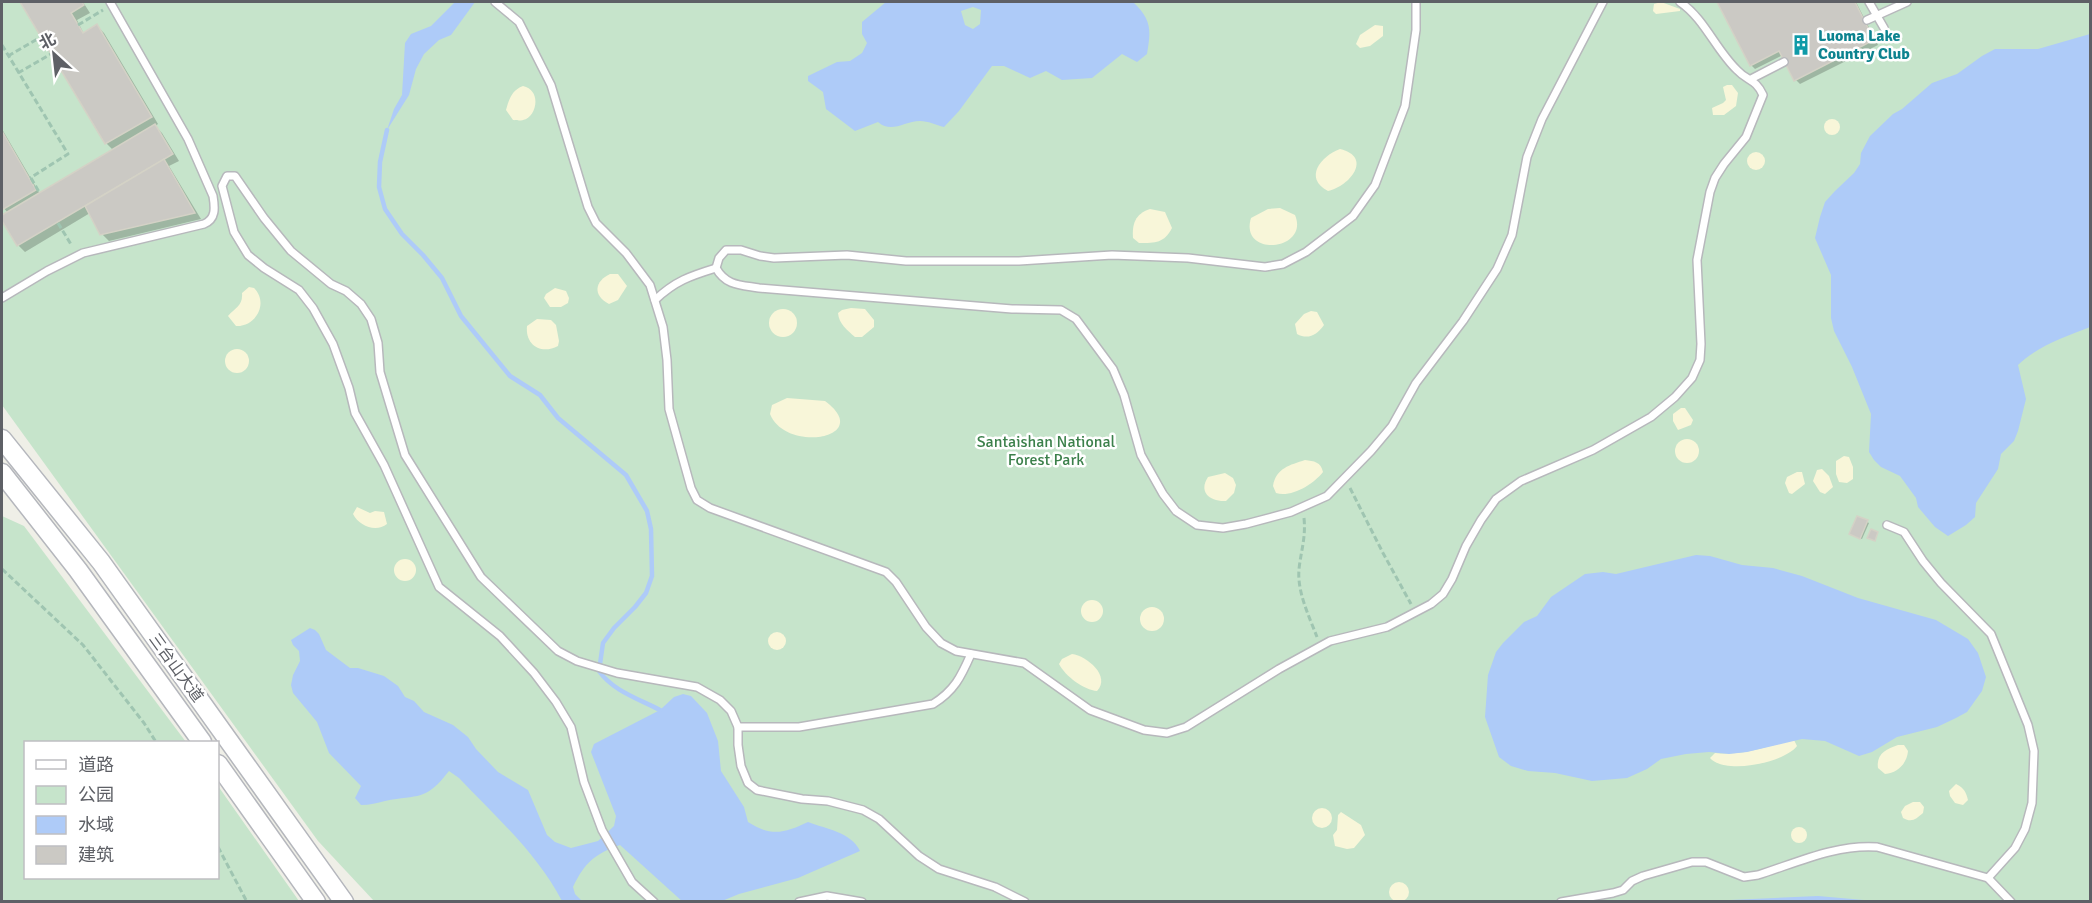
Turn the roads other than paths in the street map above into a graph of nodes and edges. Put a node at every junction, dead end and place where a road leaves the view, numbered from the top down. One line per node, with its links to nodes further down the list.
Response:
1 (495, 2): 15 (lane)
2 (1416, 2): 13 (lane)
3 (1603, 2): 13 (lane)
4 (1680, 2): 12 (lane)
5 (1869, 2): 8 (lane)
6 (1908, 2): 8 (lane)
7 (111, 3): 14 (lane)
8 (1877, 15): 9 (lane); 10 (lane)
9 (1867, 20)
10 (1884, 28)
11 (1784, 62): 12 (lane)
12 (1751, 79): 19 (lane)
13 (716, 268): 15 (lane)
14 (2, 298)
15 (655, 300): 19 (lane)
16 (2, 439): 25 (main road, 三台山大道)
17 (2, 473): 21 (main road, 三台山大道)
18 (1887, 525): 23 (lane)
19 (971, 654): 20 (lane)
20 (738, 727): 26 (lane); 29 (lane)
21 (201, 741)
22 (219, 765): 24 (main road)
23 (1988, 878): 30 (lane); 31 (lane)
24 (316, 902)
25 (344, 902)
26 (654, 902)
27 (799, 902): 28 (lane)
28 (862, 902)
29 (1025, 902)
30 (1561, 902)
31 (2011, 902)

